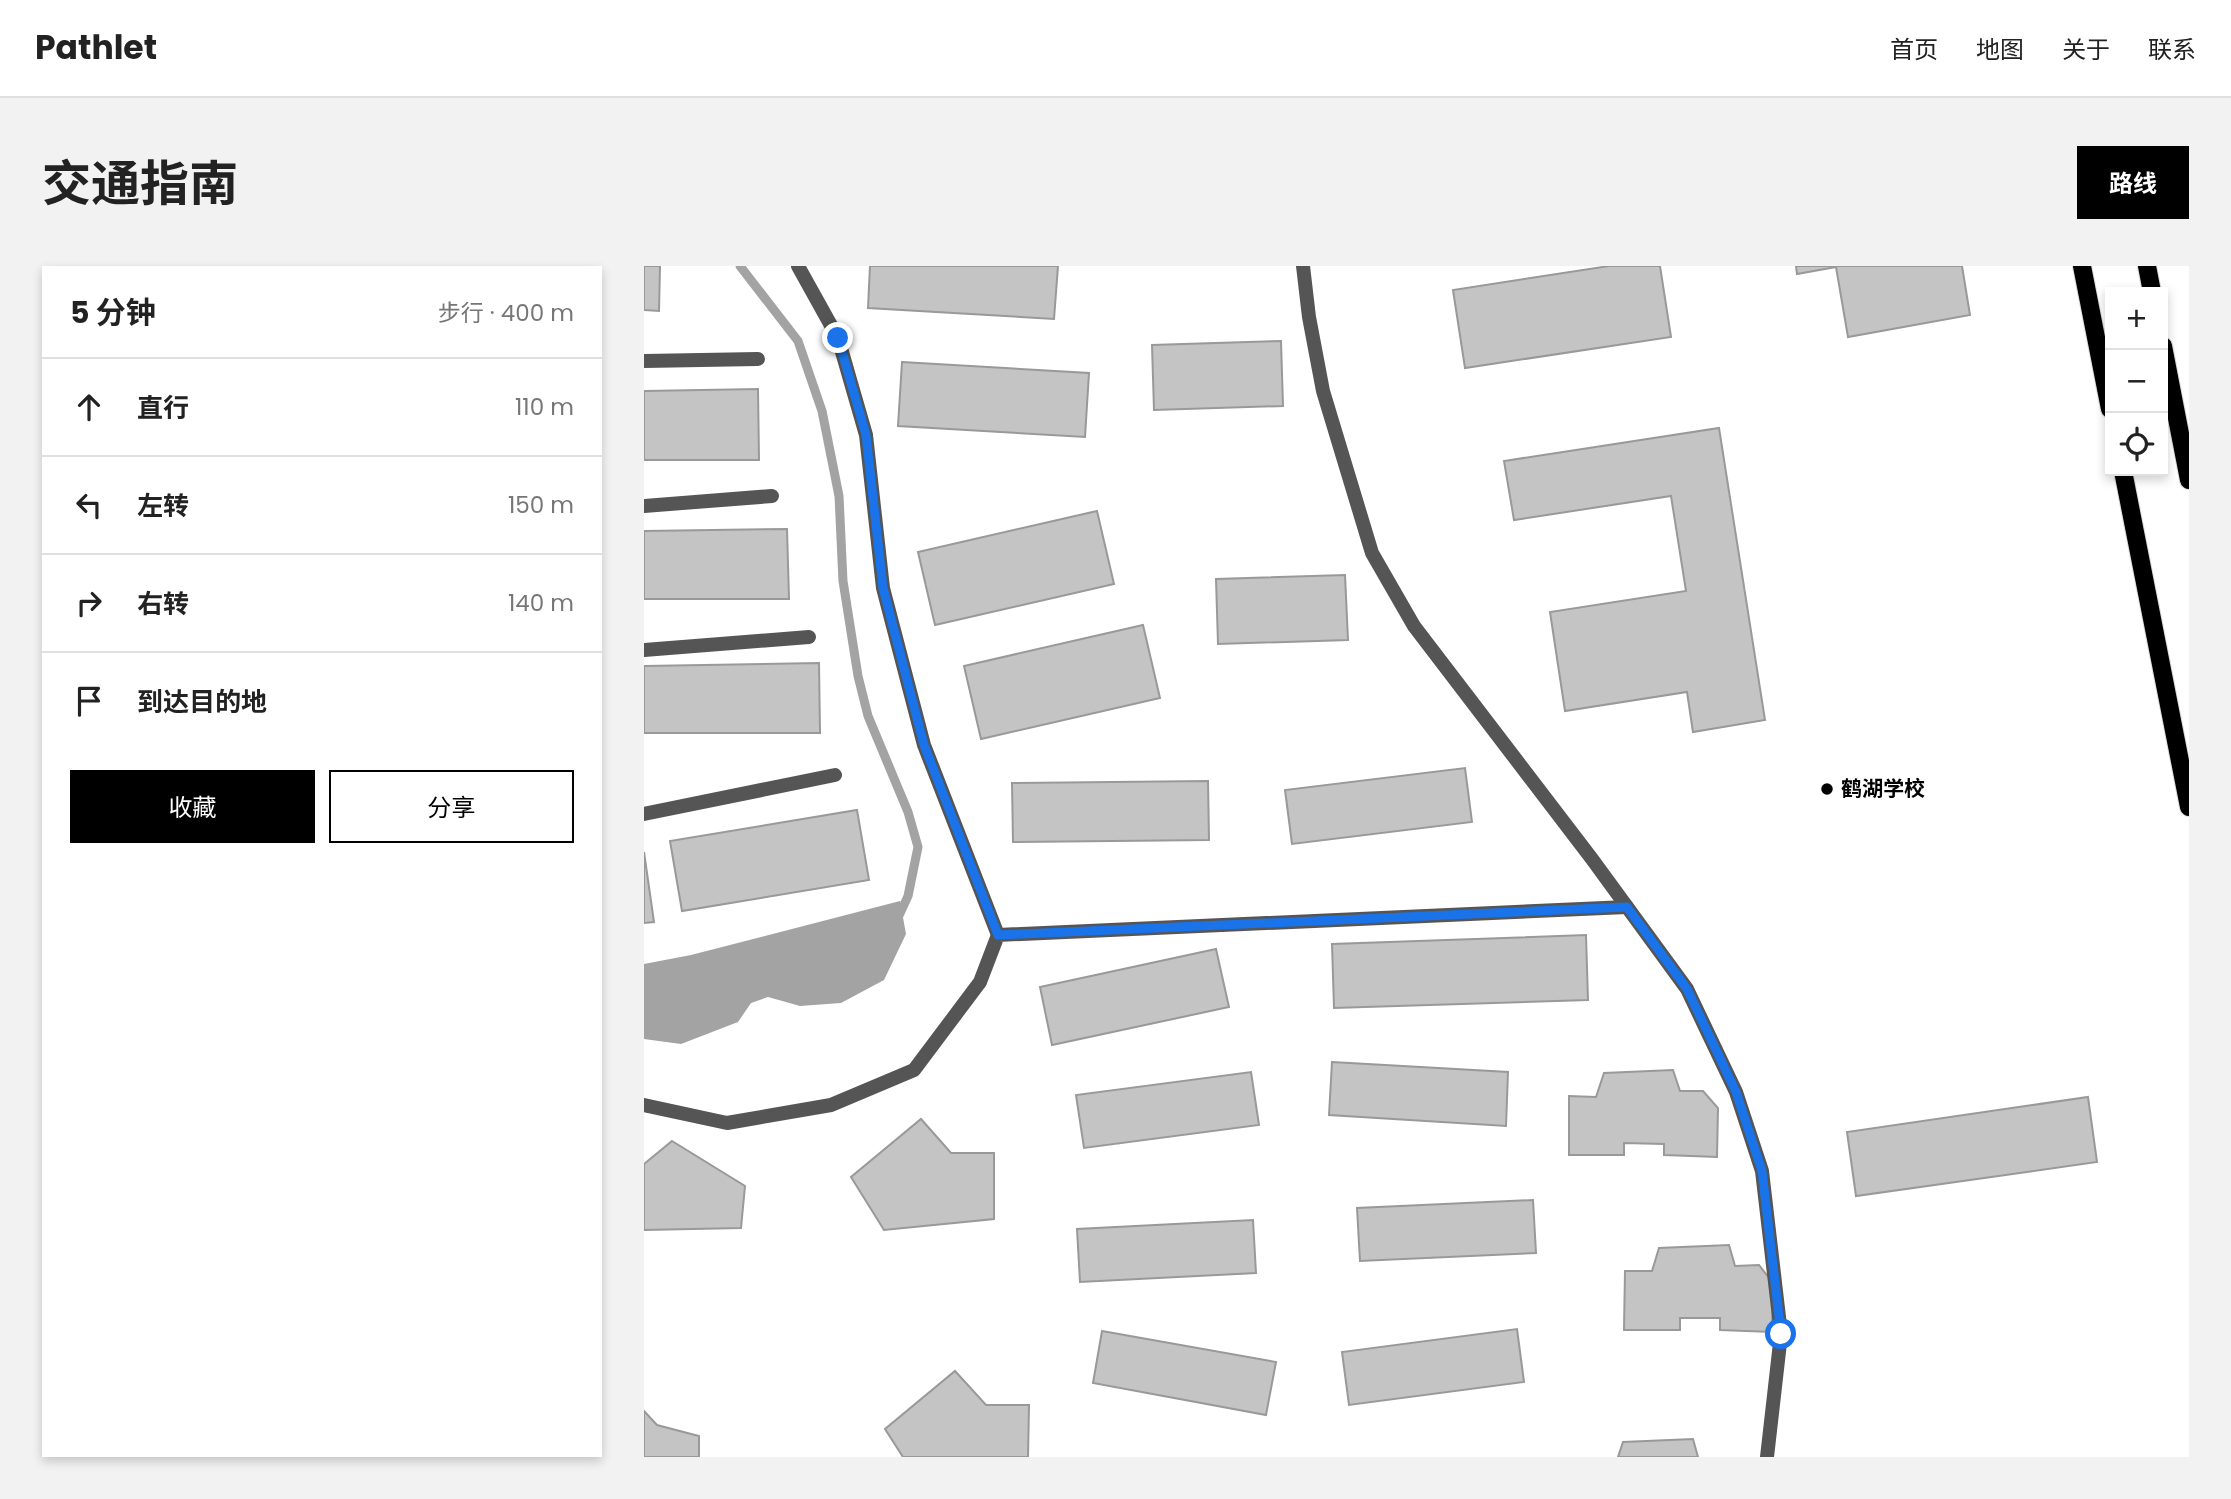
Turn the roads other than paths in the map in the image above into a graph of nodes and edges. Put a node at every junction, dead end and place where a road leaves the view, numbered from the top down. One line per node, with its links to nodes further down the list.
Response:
1 (798, 266): 20 (street)
2 (1303, 266): 19 (street)
3 (2082, 266): 9 (main road)
4 (2147, 266): 5 (main road)
5 (2151, 287)
6 (2164, 350): 11 (main road)
7 (758, 359): 8 (street)
8 (644, 361)
9 (2105, 383)
10 (2124, 476): 17 (main road)
11 (2189, 480)
12 (772, 496): 13 (street)
13 (644, 506)
14 (809, 637): 15 (street)
15 (644, 650)
16 (835, 775): 18 (street)
17 (2189, 807)
18 (644, 814)
19 (1627, 907): 20 (street); 22 (street)
20 (998, 935): 21 (street)
21 (644, 1105)
22 (1767, 1457)

